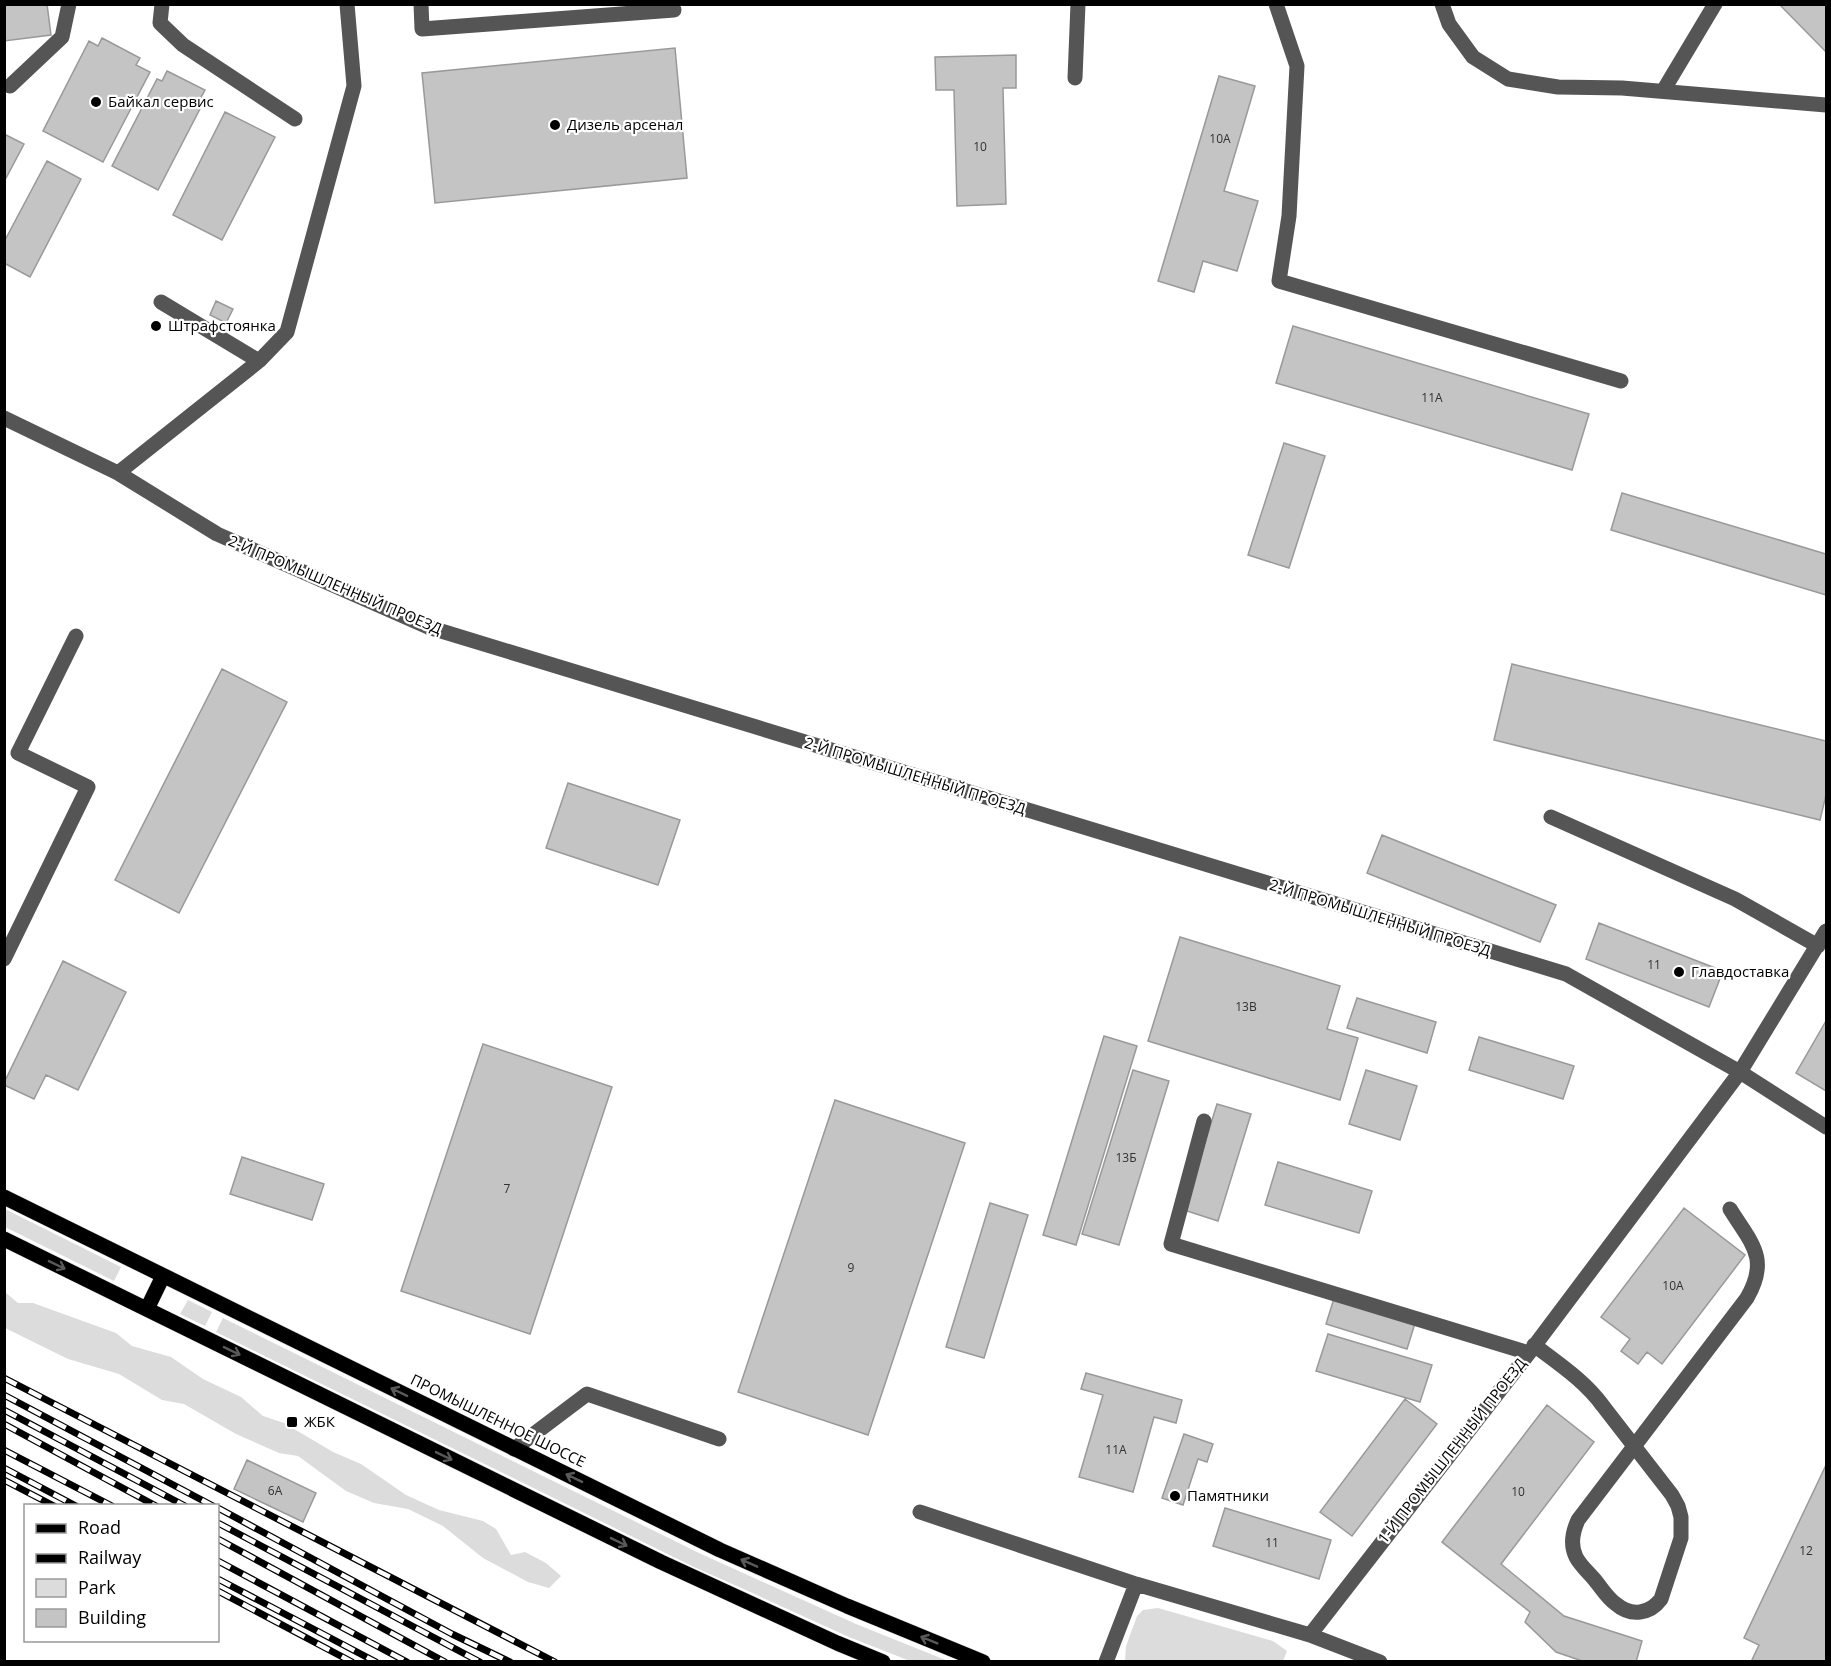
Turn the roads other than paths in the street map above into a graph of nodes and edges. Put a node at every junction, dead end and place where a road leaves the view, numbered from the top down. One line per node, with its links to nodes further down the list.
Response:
1 (69, 4): 11 (lane)
2 (162, 4): 14 (lane)
3 (347, 4): 16 (lane)
4 (422, 4): 9 (lane)
5 (1078, 4): 10 (lane)
6 (1276, 4): 17 (lane)
7 (1442, 4): 12 (lane)
8 (1715, 5): 12 (lane)
9 (674, 10)
10 (1075, 78)
11 (10, 86)
12 (1664, 91): 13 (lane)
13 (1827, 105)
14 (295, 119)
15 (161, 302): 16 (lane)
16 (260, 361): 19 (lane)
17 (1621, 381)
18 (4, 418): 19 (lane, 2-Й ПРОМЫШЛЕННЫЙ ПРОЕЗД)
19 (118, 474): 25 (lane, 2-Й ПРОМЫШЛЕННЫЙ ПРОЕЗД)
20 (76, 636): 24 (lane)
21 (1551, 817): 23 (lane)
22 (1827, 931): 23 (lane, 1-Й ПРОМЫШЛЕННЫЙ ПРОЕЗД)
23 (1818, 946): 25 (lane, 1-Й ПРОМЫШЛЕННЫЙ ПРОЕЗД)
24 (4, 959)
25 (1740, 1072): 27 (lane, 2-Й ПРОМЫШЛЕННЫЙ ПРОЕЗД); 33 (lane, 1-Й ПРОМЫШЛЕННЫЙ ПРОЕЗД)
26 (1204, 1121): 33 (lane)
27 (1827, 1127)
28 (4, 1197): 31 (main road, ПРОМЫШЛЕННОЕ ШОССЕ)
29 (1730, 1209): 35 (lane)
30 (4, 1239): 32 (main road, one-way to 32)
31 (163, 1276): 32 (main road); 36 (main road, ПРОМЫШЛЕННОЕ ШОССЕ, one-way to 31)
32 (147, 1310): 40 (main road, one-way to 40)
33 (1532, 1349): 35 (lane); 39 (lane, 1-Й ПРОМЫШЛЕННЫЙ ПРОЕЗД)
34 (719, 1439): 36 (lane)
35 (1634, 1447): 35 (lane)
36 (514, 1449): 41 (main road, ПРОМЫШЛЕННОЕ ШОССЕ, one-way to 36)
37 (920, 1512): 38 (lane)
38 (1136, 1584): 39 (lane); 42 (lane)
39 (1310, 1635): 43 (lane)
40 (883, 1662)
41 (983, 1662)
42 (1106, 1662)
43 (1380, 1662)

